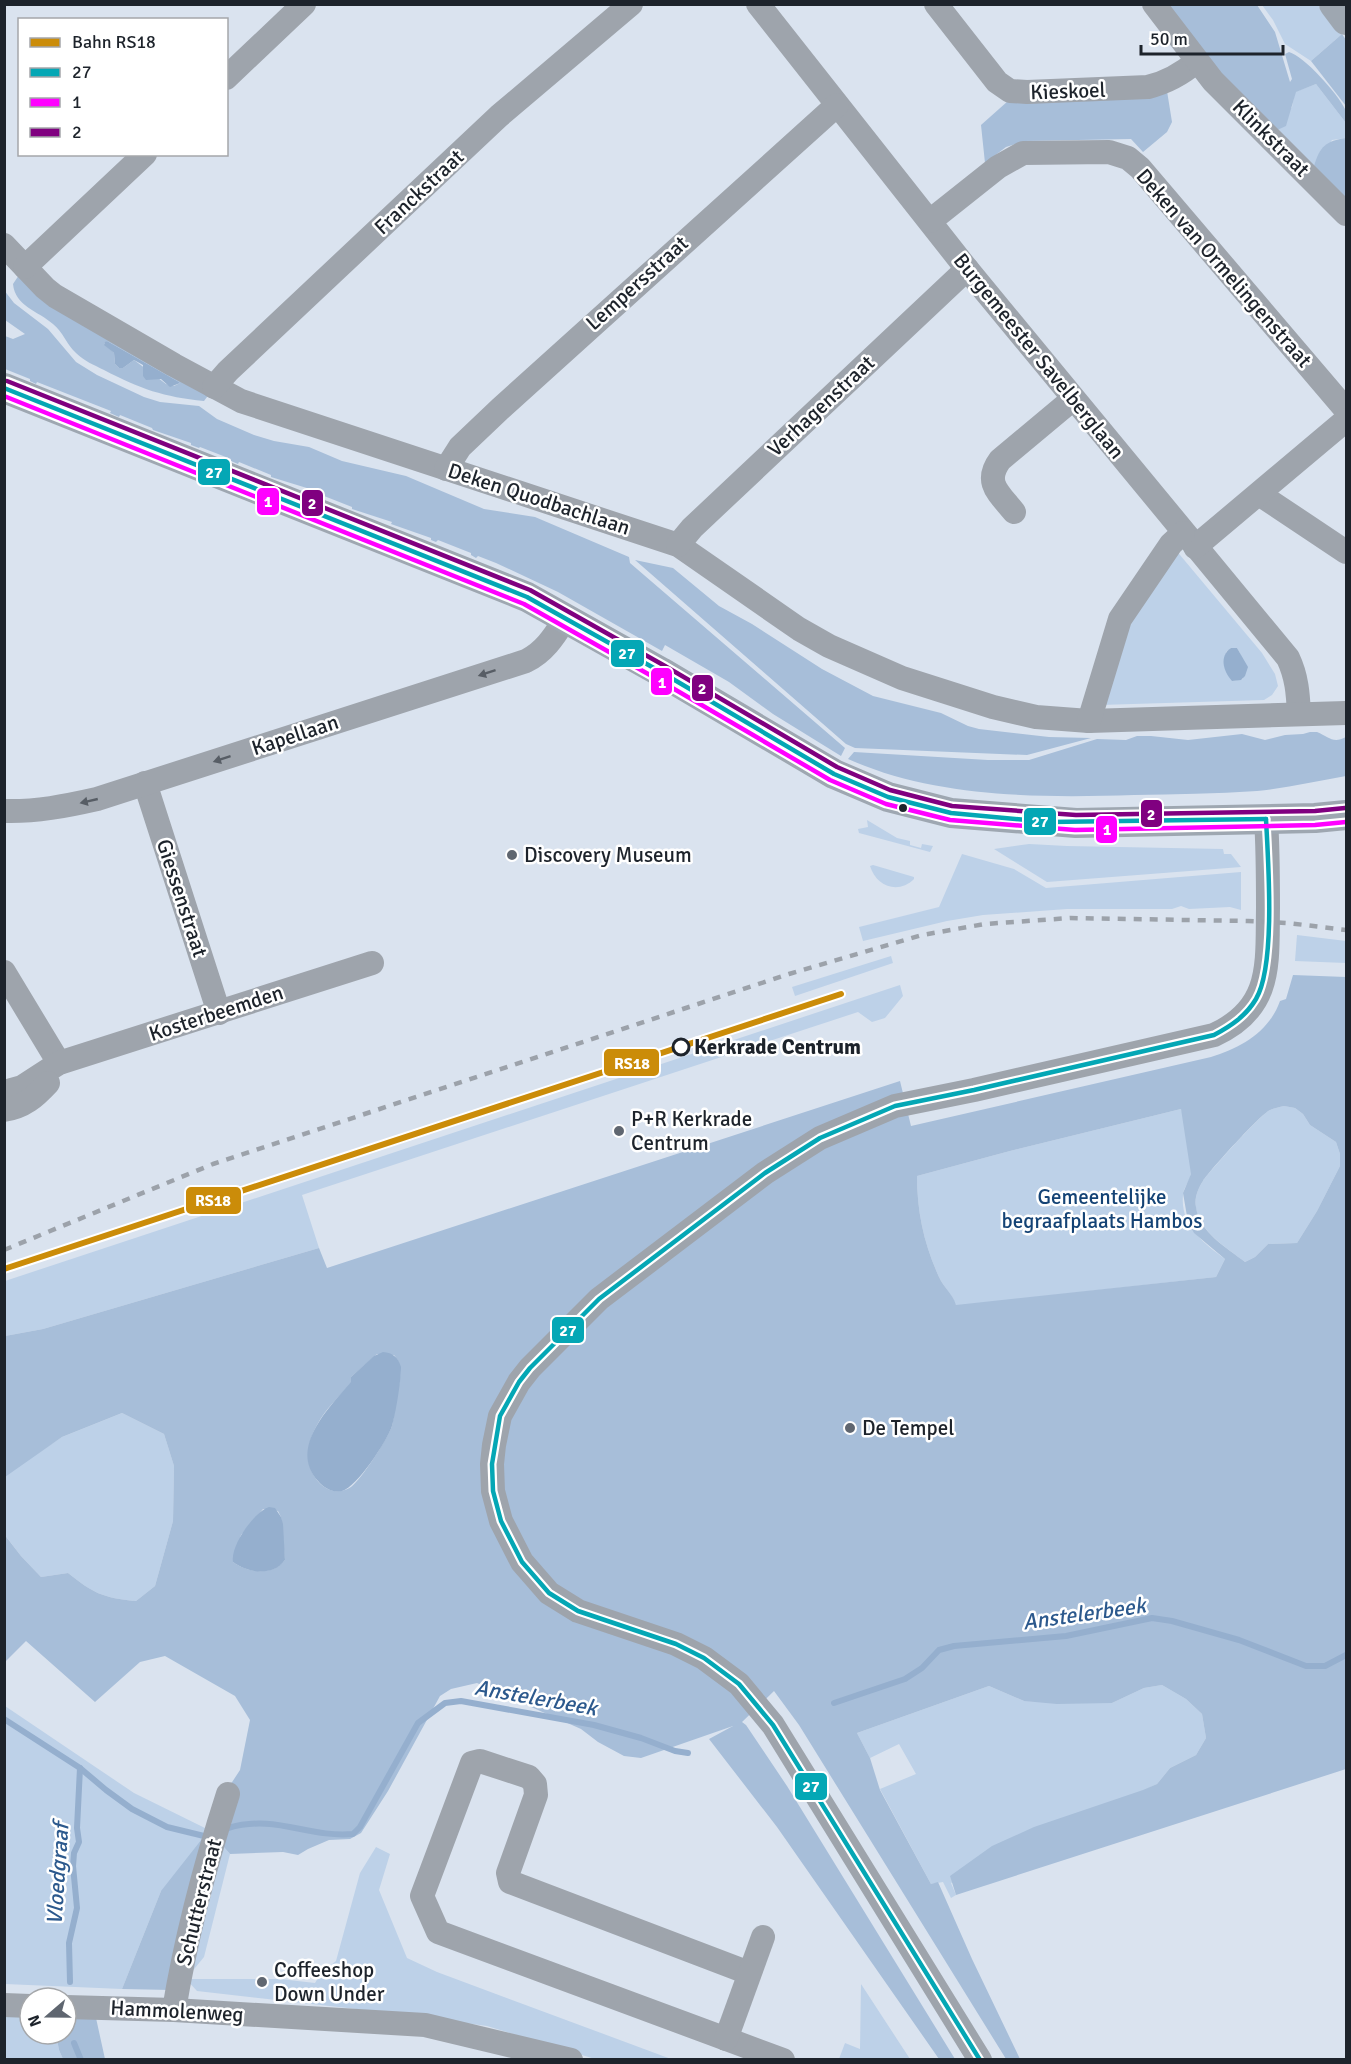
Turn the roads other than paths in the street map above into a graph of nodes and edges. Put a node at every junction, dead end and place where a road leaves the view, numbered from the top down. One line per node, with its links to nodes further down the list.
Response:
1 (304, 4): 9 (street)
2 (631, 4): 17 (street, Franckstraat)
3 (758, 4): 10 (street, Burgemeester Savelberglaan)
4 (936, 4): 8 (street, Kieskoel)
5 (1154, 4): 8 (street, Klinkstraat)
6 (1334, 4): 7 (main road)
7 (1347, 20)
8 (1197, 61): 12 (street, Klinkstraat)
9 (228, 76)
10 (837, 105): 13 (street, Burgemeester Savelberglaan); 22 (street, Lempersstraat)
11 (143, 156): 15 (street)
12 (1347, 214)
13 (930, 221): 16 (street, Burgemeester Savelberglaan); 20 (street, Deken van Ormelingenstraat)
14 (4, 244): 15 (street, Deken Quodbachlaan)
15 (25, 267): 17 (street, Deken Quodbachlaan)
16 (967, 269): 19 (street, Burgemeester Savelberglaan); 26 (street, Verhagenstraat)
17 (214, 387): 22 (street, Deken Quodbachlaan)
18 (4, 388): 28 (main road)
19 (1073, 399): 24 (street); 25 (street, Burgemeester Savelberglaan)
20 (1347, 410)
21 (1347, 420): 23 (street)
22 (446, 469): 26 (street, Deken Quodbachlaan)
23 (1259, 494): 25 (street); 27 (street)
24 (1014, 512)
25 (1189, 540): 30 (street, Burgemeester Savelberglaan); 31 (street)
26 (678, 545): 31 (street, Deken Quodbachlaan)
27 (1347, 552)
28 (566, 618): 32 (street, Kapellaan, one-way to 32); 35 (main road)
29 (1347, 713): 30 (street)
30 (1299, 714): 31 (street, Deken Quodbachlaan)
31 (1089, 721)
32 (145, 783): 33 (street, Kapellaan, one-way to 33); 38 (street, Giessenstraat)
33 (4, 811)
34 (1347, 815): 35 (main road)
35 (1266, 819): 50 (street)
36 (372, 963): 38 (street, Kosterbeemden)
37 (4, 972): 39 (street)
38 (219, 1013): 39 (street, Kosterbeemden)
39 (59, 1063): 40 (street, Kosterbeemden); 41 (street)
40 (4, 1092)
41 (4, 1110)
42 (228, 1794): 46 (street, Schutterstraat)
43 (763, 1937): 44 (street)
44 (749, 1973): 47 (street); 47 (street)
45 (78, 2007): 46 (street, Hammolenweg)
46 (174, 2010): 48 (street, Hammolenweg)
47 (726, 2038): 49 (street)
48 (571, 2060)
49 (783, 2060)
50 (980, 2060)

